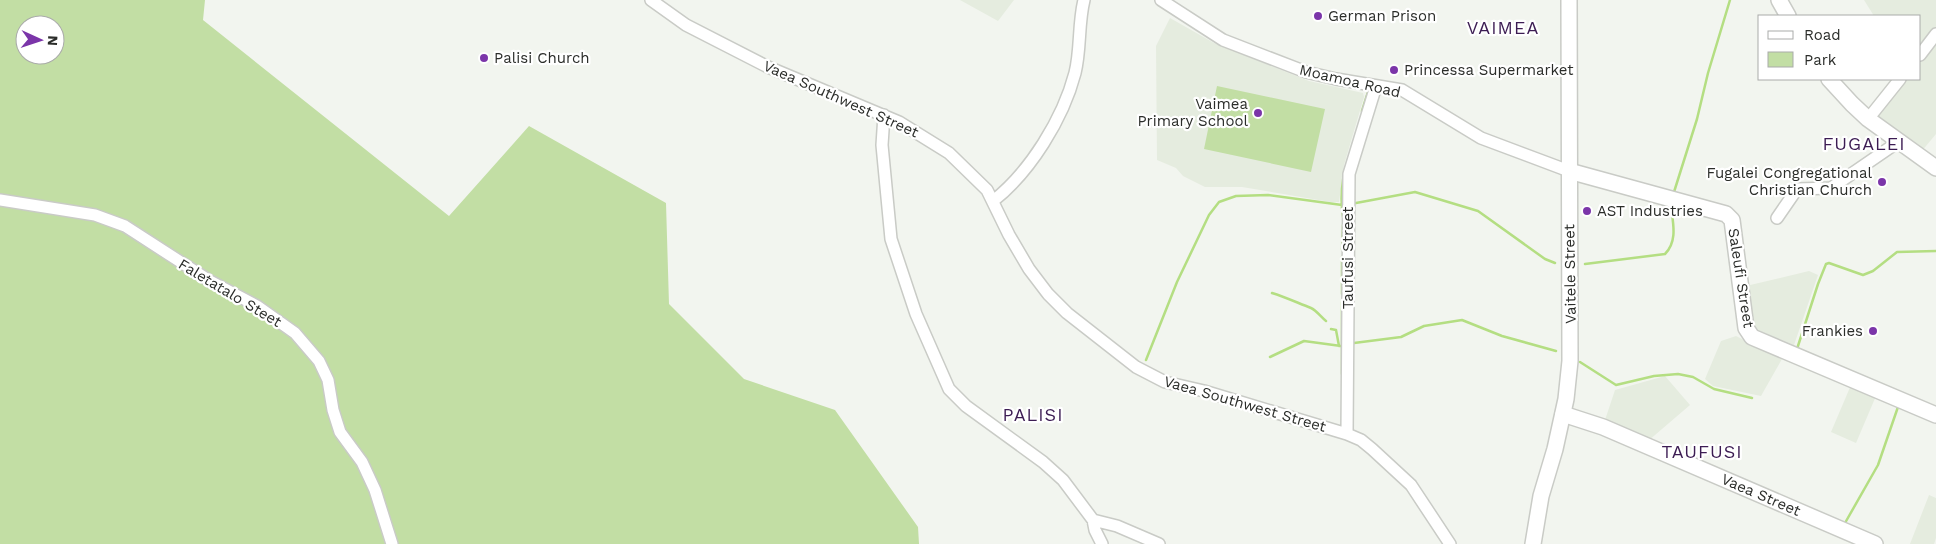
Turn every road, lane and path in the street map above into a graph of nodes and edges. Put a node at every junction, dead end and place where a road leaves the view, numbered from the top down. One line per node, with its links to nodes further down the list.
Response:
1 (651, 0): 12 (street, Vaea Southwest Street)
2 (1084, 0): 18 (street)
3 (1160, 0): 11 (street, Moamoa Road)
4 (1569, 0): 16 (main road, Vaitele Street)
5 (1779, 0): 6 (main road)
6 (1787, 15)
7 (1936, 35): 8 (street)
8 (1921, 53)
9 (1830, 80): 13 (main road)
10 (1899, 80): 13 (street)
11 (1376, 86): 16 (street, Moamoa Road); 24 (street, Taufusi Street)
12 (884, 115): 18 (street, Vaea Southwest Street); 26 (street)
13 (1868, 119): 14 (main road)
14 (1898, 142): 15 (main road); 19 (street)
15 (1936, 168)
16 (1569, 171): 20 (main road, Vaitele Street); 22 (main road, Saleufi Street)
17 (0, 200): 28 (street, Faletatalo Steet)
18 (993, 201): 24 (street, Vaea Southwest Street)
19 (1777, 218)
20 (1570, 340): 21 (main road, Vaitele Street); 23 (main road)
21 (1563, 414): 23 (main road, Vaea Street); 25 (main road, Vaitele Street)
22 (1936, 414)
23 (1603, 428): 25 (main road); 27 (main road, Vaea Street)
24 (1347, 434): 31 (street, Vaea Southwest Street)
25 (1555, 449): 32 (main road, Vaitele Street)
26 (1094, 520): 29 (street); 30 (street)
27 (1842, 538): 33 (main road, Vaea Street)
28 (392, 544)
29 (1102, 544)
30 (1159, 544)
31 (1450, 544)
32 (1533, 544)
33 (1875, 544)

